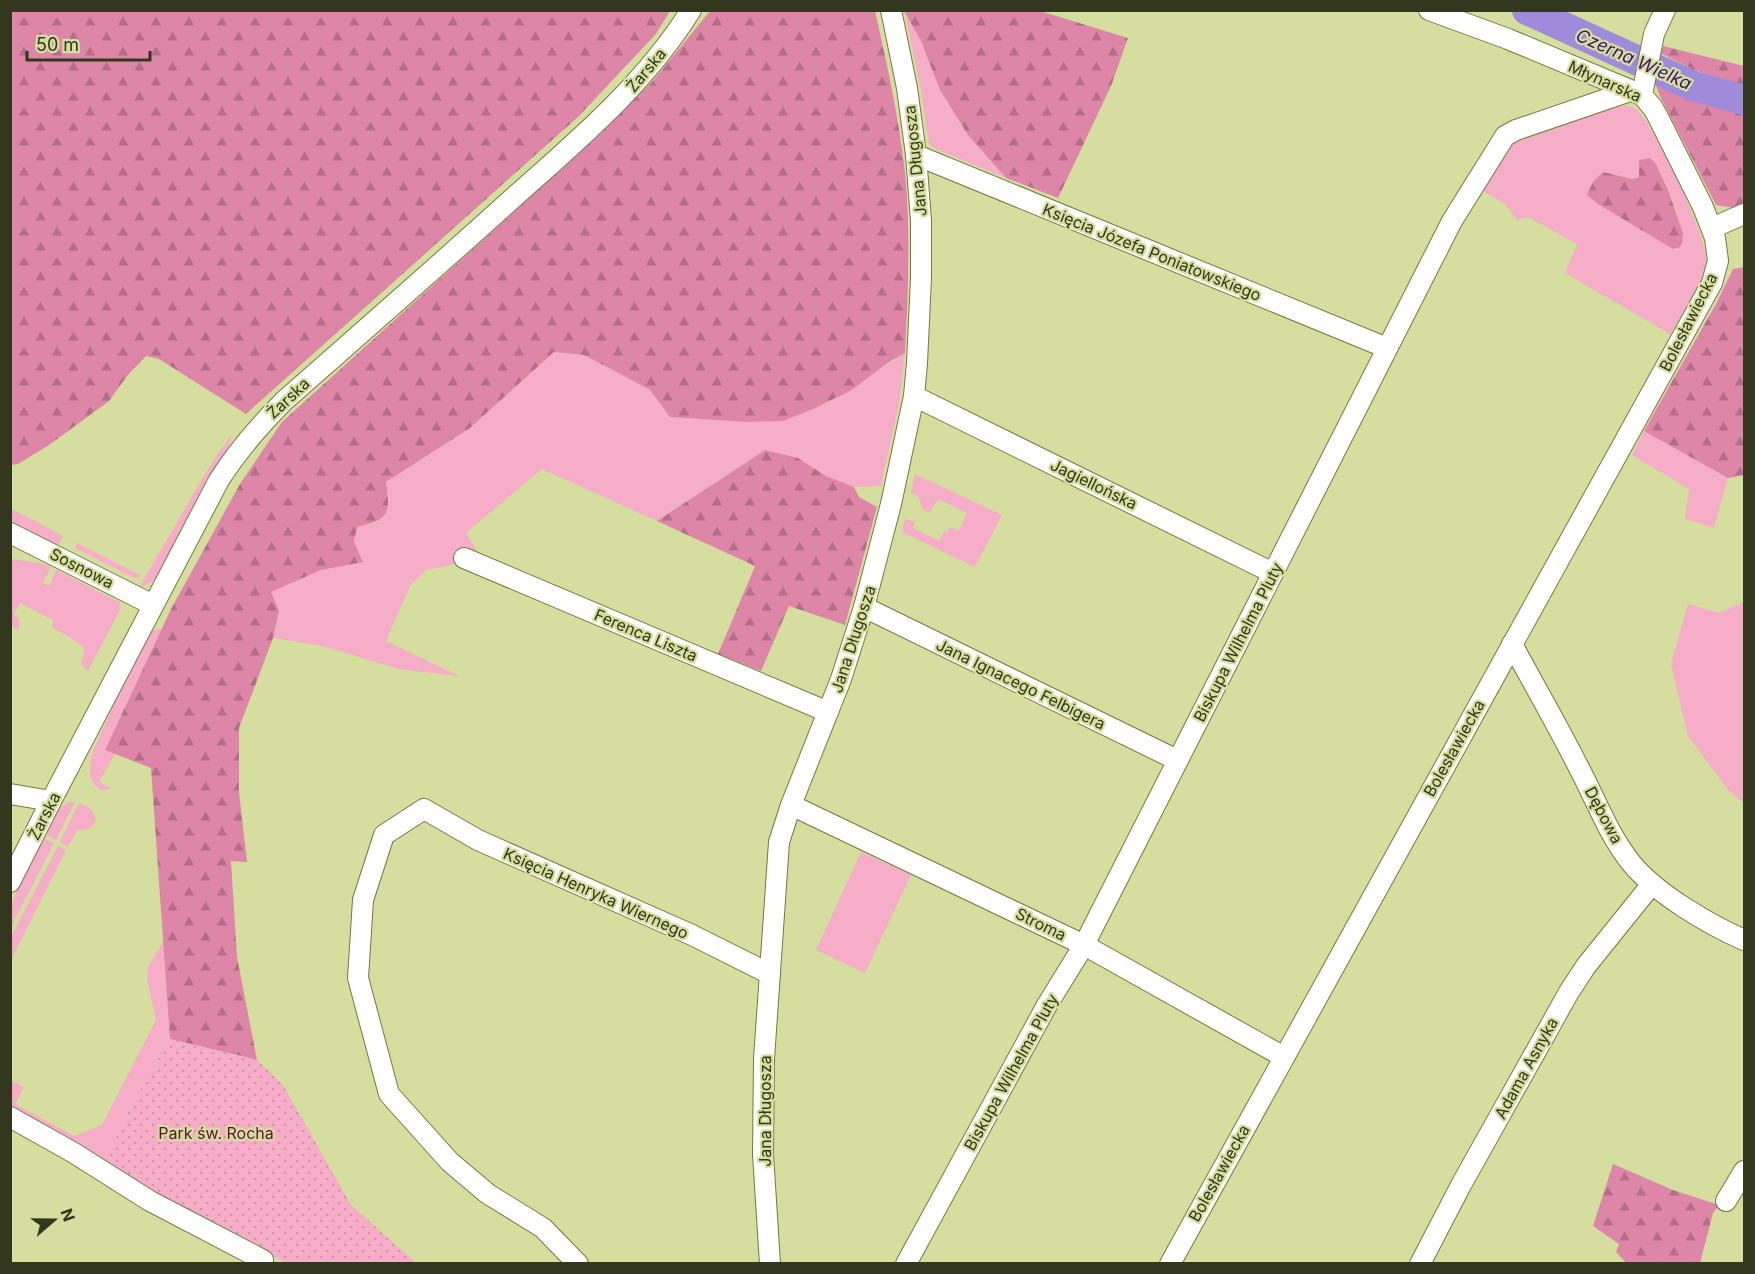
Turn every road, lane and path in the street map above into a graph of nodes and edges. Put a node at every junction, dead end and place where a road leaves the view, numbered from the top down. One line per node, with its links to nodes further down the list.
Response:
1 (692, 10): 14 (street, Żarska)
2 (891, 10): 6 (street, Jana Długosza)
3 (1430, 10): 5 (street, Młynarska)
4 (1665, 10): 5 (street)
5 (1639, 89): 8 (street, Młynarska); 9 (street, Biskupa Wilhelma Pluty)
6 (916, 155): 9 (street, Księcia Józefa Poniatowskiego); 10 (street, Jana Długosza)
7 (1744, 214): 8 (street)
8 (1712, 228): 16 (street, Bolesławiecka)
9 (1387, 348): 13 (street, Biskupa Wilhelma Pluty)
10 (914, 396): 13 (street, Jagiellońska); 15 (street, Jana Długosza)
11 (10, 533): 14 (street, Sosnowa)
12 (464, 558): 17 (street, Ferenca Liszta)
13 (1273, 573): 18 (street, Biskupa Wilhelma Pluty)
14 (153, 604): 20 (street, Żarska)
15 (864, 607): 17 (street, Jana Długosza); 18 (street, Jana Ignacego Felbigera)
16 (1512, 644): 23 (street, Dębowa); 27 (street, Bolesławiecka)
17 (828, 712): 21 (street, Jana Długosza)
18 (1178, 760): 25 (street, Biskupa Wilhelma Pluty)
19 (10, 794): 20 (street)
20 (51, 801): 22 (street, Żarska)
21 (791, 805): 25 (street, Stroma); 26 (street, Jana Długosza)
22 (10, 882)
23 (1652, 884): 24 (street, Dębowa); 36 (street, Adama Asnyka)
24 (1744, 940)
25 (1084, 945): 27 (street, Stroma); 34 (street, Biskupa Wilhelma Pluty)
26 (770, 974): 32 (street, Księcia Henryka Wiernego); 33 (street, Jana Długosza)
27 (1284, 1057): 35 (street, Bolesławiecka)
28 (10, 1117): 31 (street)
29 (1744, 1171): 30 (street)
30 (1726, 1201)
31 (263, 1260)
32 (578, 1263)
33 (770, 1263)
34 (906, 1263)
35 (1170, 1263)
36 (1420, 1263)

